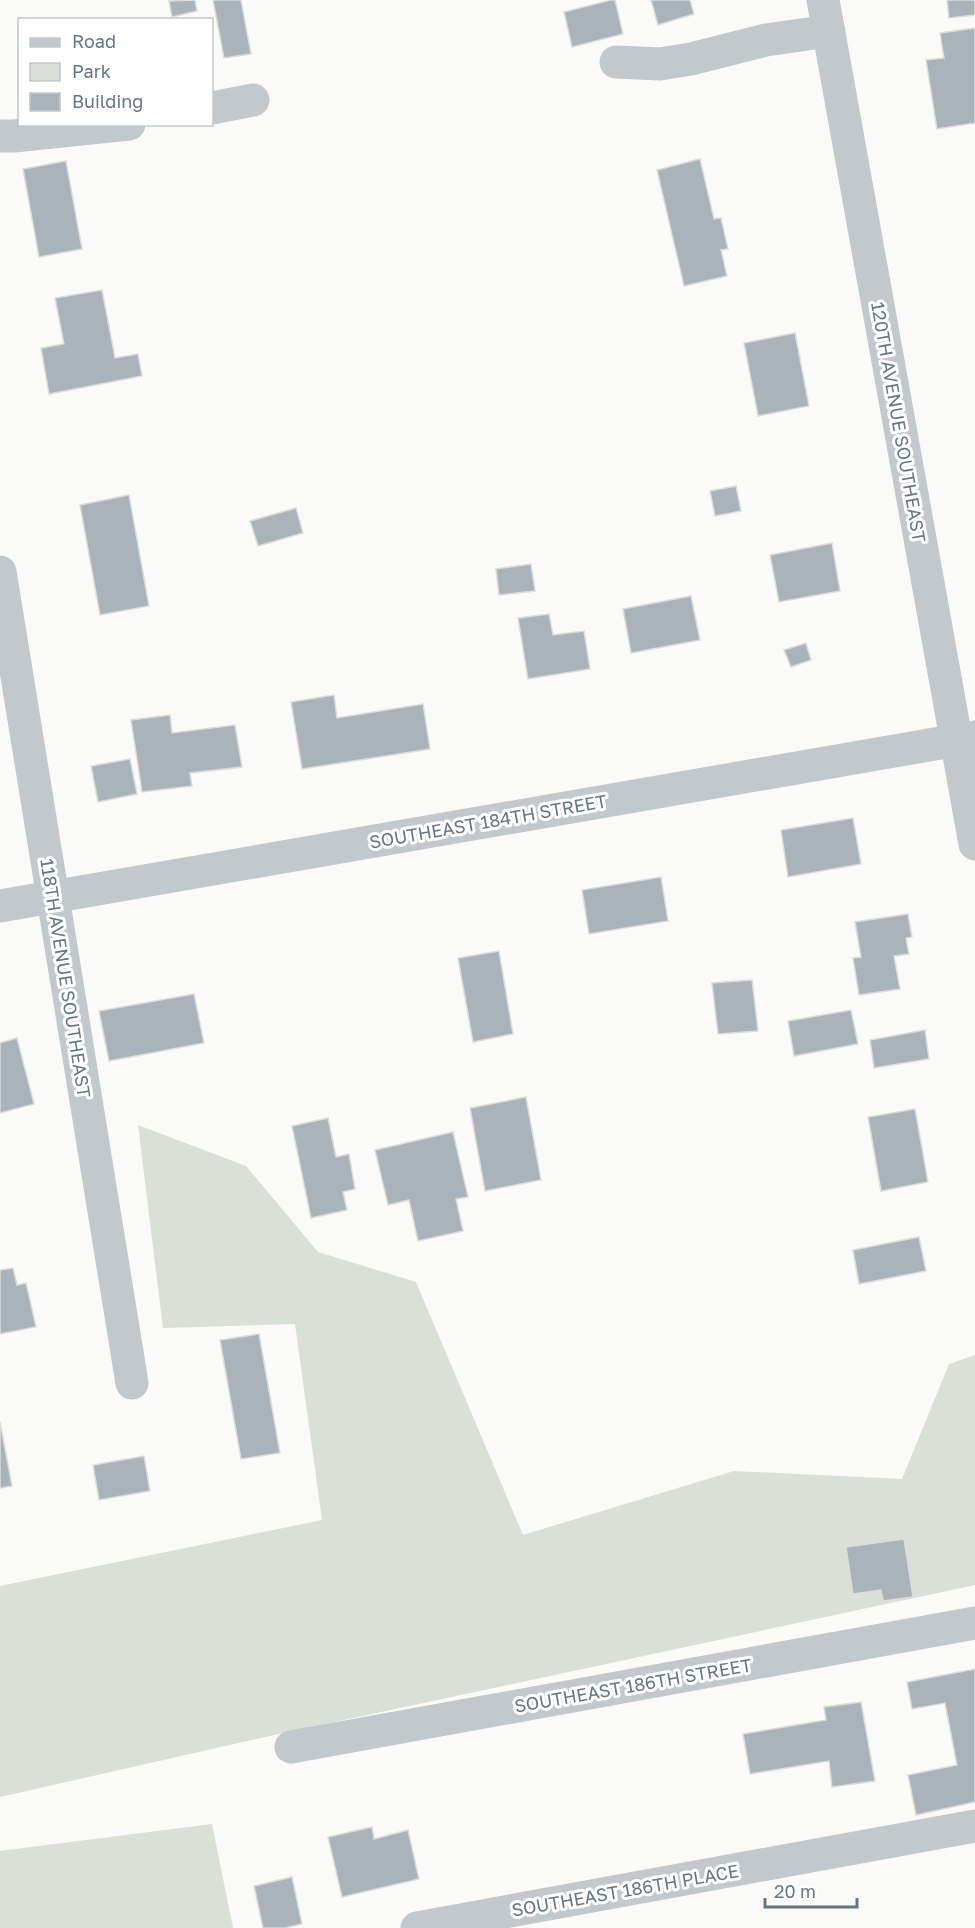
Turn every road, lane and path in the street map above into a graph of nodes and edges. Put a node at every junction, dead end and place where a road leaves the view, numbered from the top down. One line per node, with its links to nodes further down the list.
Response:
1 (826, 15): 2 (street); 8 (street, 120TH AVENUE SOUTHEAST)
2 (616, 62)
3 (253, 100): 4 (street)
4 (213, 108)
5 (110, 126): 6 (street)
6 (0, 136)
7 (0, 572): 10 (street, 118TH AVENUE SOUTHEAST)
8 (966, 738): 9 (street, 120TH AVENUE SOUTHEAST); 10 (street, SOUTHEAST 184TH STREET)
9 (975, 844)
10 (53, 896): 11 (street, SOUTHEAST 184TH STREET); 12 (street, 118TH AVENUE SOUTHEAST)
11 (0, 906)
12 (132, 1383)
13 (975, 1623): 14 (street, SOUTHEAST 186TH STREET)
14 (291, 1747)
15 (975, 1826): 16 (street, SOUTHEAST 186TH PLACE)
16 (417, 1928)

